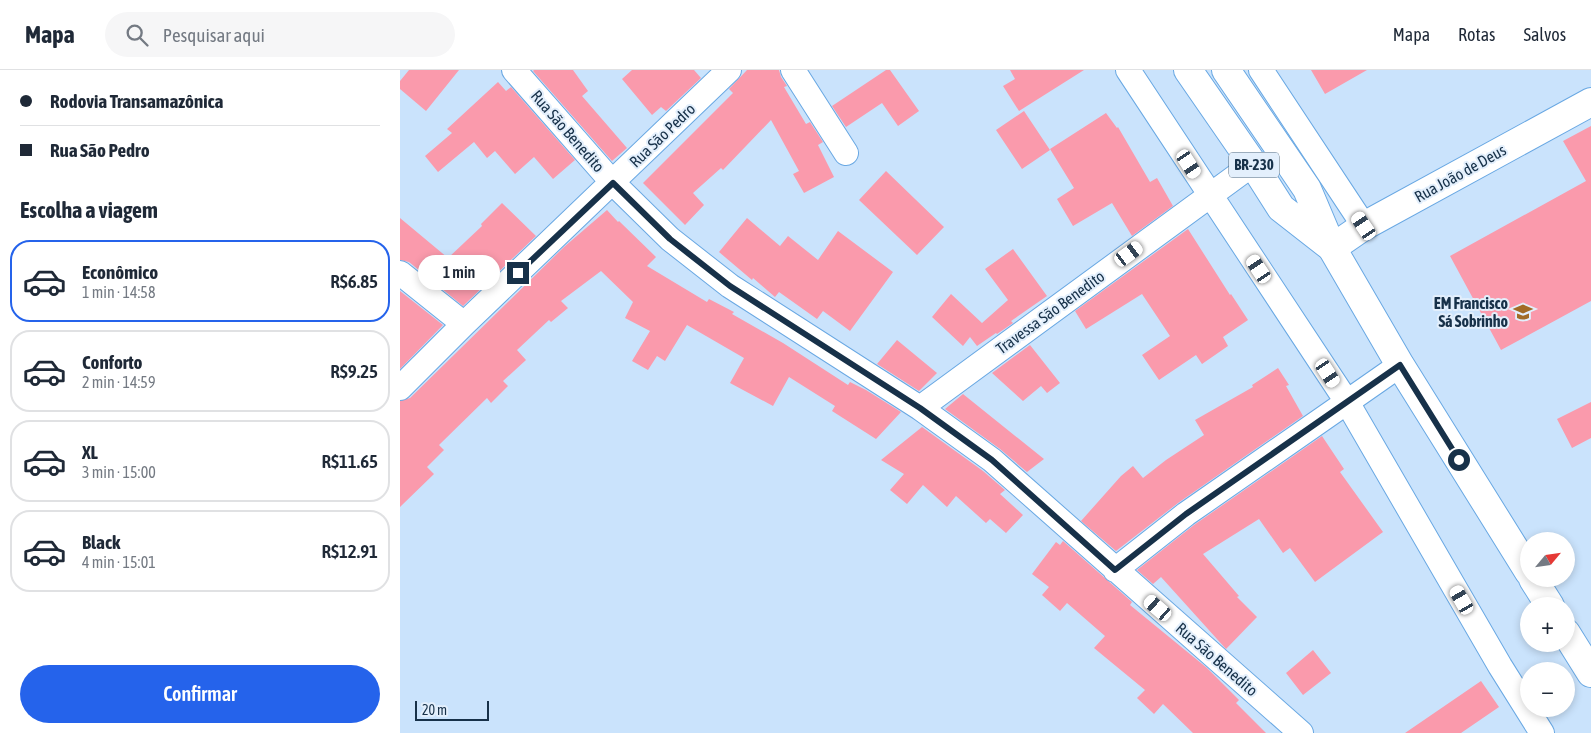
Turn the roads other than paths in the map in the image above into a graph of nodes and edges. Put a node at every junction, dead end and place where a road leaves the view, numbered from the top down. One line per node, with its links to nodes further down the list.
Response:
1 (514, 70): 11 (street, Rua São Benedito)
2 (730, 70): 11 (street, Rua São Pedro)
3 (792, 70): 9 (street)
4 (1128, 70): 12 (street)
5 (1188, 70): 10 (main road, BR-230)
6 (1226, 70): 14 (main road, BR-230)
7 (1261, 70): 13 (street)
8 (1591, 102): 13 (main road, Rua João de Deus)
9 (846, 153)
10 (1253, 164): 12 (street, Travessa São Benedito); 14 (main road, BR-230)
11 (613, 183): 16 (street, Rua São Pedro); 20 (street, Rua São Benedito)
12 (1210, 195): 19 (street); 20 (street, Travessa São Benedito)
13 (1364, 226): 14 (main road, Rua João de Deus)
14 (1332, 248): 17 (main road, BR-230)
15 (400, 273): 16 (street)
16 (464, 324): 18 (street, Rua São Pedro)
17 (1400, 365): 19 (street); 21 (main road, BR-230)
18 (400, 388)
19 (1347, 402): 22 (street); 26 (street)
20 (920, 408): 22 (street, Rua São Benedito)
21 (1520, 558)
22 (1115, 570): 25 (street, Rua São Benedito)
23 (1575, 647): 24 (main road)
24 (1591, 673)
25 (1301, 733)
26 (1542, 733)

